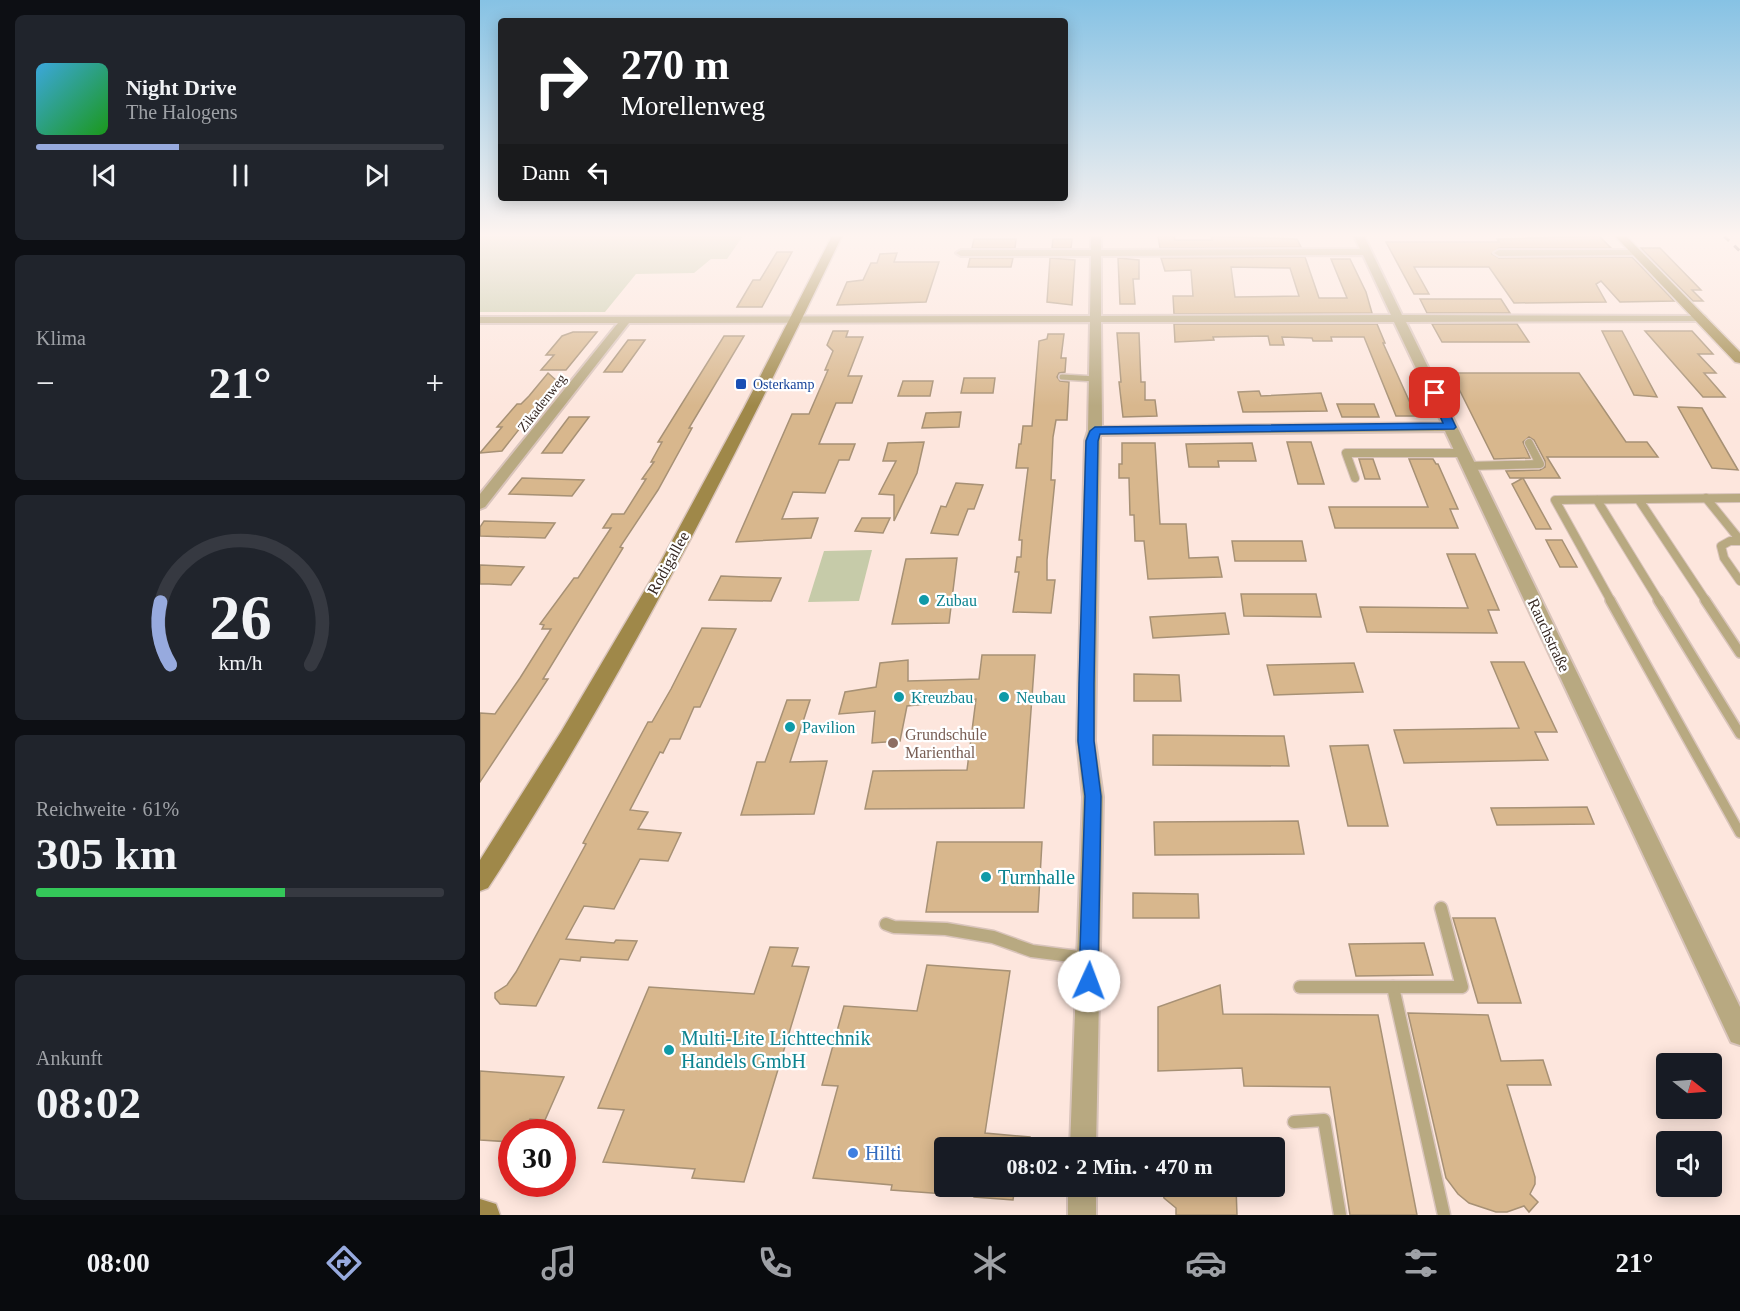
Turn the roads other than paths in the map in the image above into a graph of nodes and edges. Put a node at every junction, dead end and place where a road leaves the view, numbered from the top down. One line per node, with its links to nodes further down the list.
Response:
1 (808, 293): 7 (main road, Rodigallee)
2 (1096, 293): 5 (street)
3 (1386, 293): 8 (street, Rauchstraße)
4 (1675, 293): 6 (main road)
5 (1097, 318): 7 (street); 8 (street); 13 (street)
6 (1700, 318): 8 (street); 11 (main road)
7 (795, 319): 10 (street); 29 (main road, Rodigallee)
8 (1399, 319): 14 (street, Rauchstraße)
9 (480, 320): 10 (street)
10 (626, 320): 23 (street, Zikadenweg)
11 (1740, 359)
12 (1062, 377): 13 (lane)
13 (1096, 379): 15 (street)
14 (1450, 427): 15 (street); 17 (street, Rauchstraße)
15 (1095, 431): 32 (street)
16 (1529, 443): 17 (lane)
17 (1466, 460): 18 (lane); 35 (street, Rauchstraße)
18 (1356, 478)
19 (1706, 498): 20 (lane); 22 (lane); 24 (lane)
20 (1740, 498)
21 (1597, 500): 22 (lane); 27 (lane); 28 (lane)
22 (1639, 500): 26 (lane)
23 (480, 504)
24 (1740, 540): 25 (lane)
25 (1740, 581)
26 (1740, 653)
27 (1740, 734)
28 (1740, 833)
29 (480, 880)
30 (1441, 908): 34 (lane)
31 (886, 924): 32 (lane)
32 (1090, 958): 37 (street)
33 (1300, 987): 34 (lane)
34 (1393, 987): 43 (lane)
35 (1740, 1034)
36 (1294, 1122): 42 (lane)
37 (1083, 1137)
38 (1082, 1197): 41 (street)
39 (480, 1214): 40 (main road)
40 (485, 1215)
41 (1082, 1215)
42 (1340, 1215)
43 (1444, 1215)

